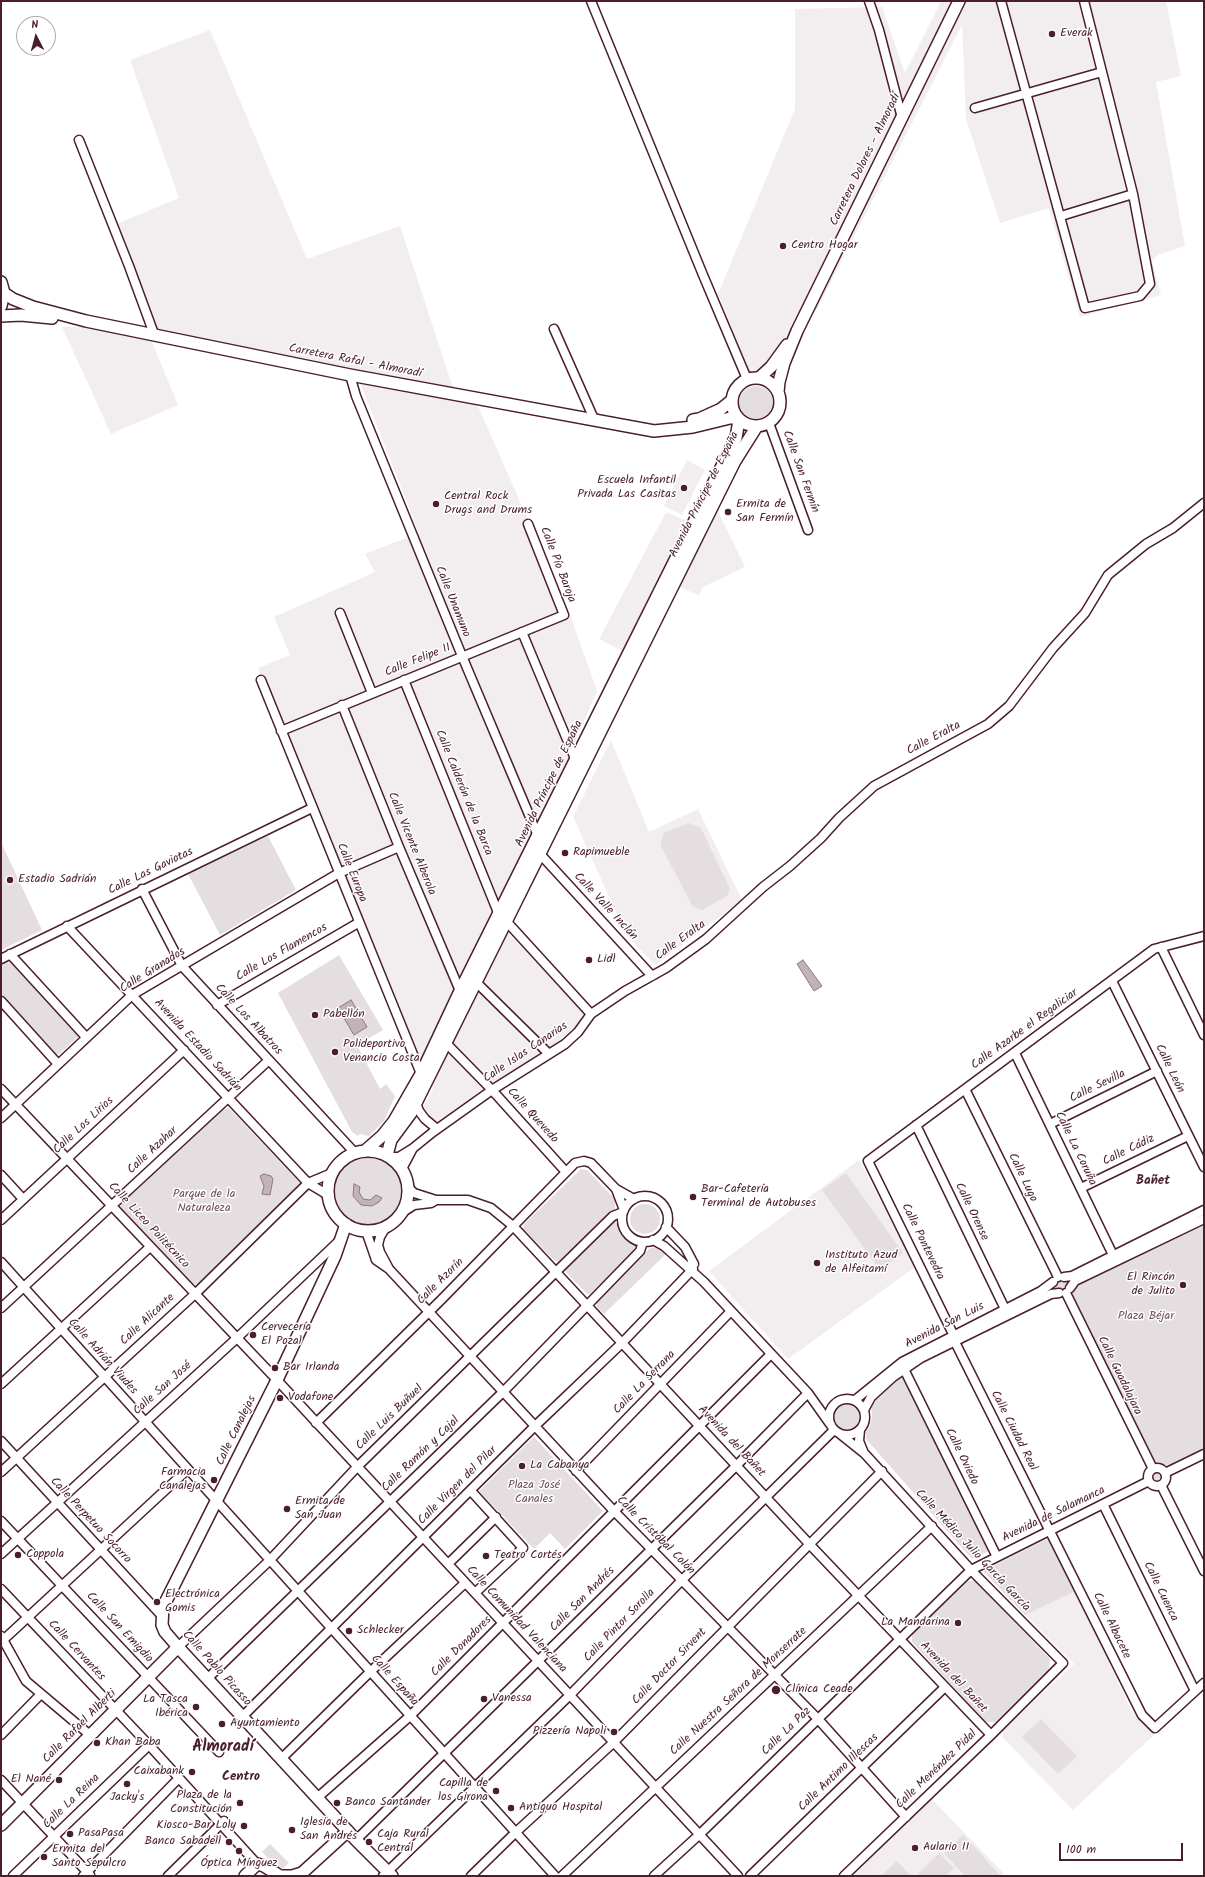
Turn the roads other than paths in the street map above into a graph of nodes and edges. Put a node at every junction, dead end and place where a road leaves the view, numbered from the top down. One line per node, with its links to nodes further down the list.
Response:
1 (591, 1): 22 (street)
2 (870, 1): 9 (street)
3 (959, 1): 9 (main road, Carretera Dolores - Almoradí)
4 (1001, 1): 7 (street)
5 (1084, 1): 6 (street)
6 (1102, 72): 7 (street); 11 (street)
7 (1026, 93): 8 (street); 12 (street)
8 (975, 108)
9 (902, 118): 18 (main road, Carretera Dolores - Almoradí)
10 (79, 140): 19 (street)
11 (1133, 194): 12 (street); 12 (street)
12 (1061, 216)
13 (2, 288): 14 (main road); 16 (main road, Carretera Rafal - Almoradí)
14 (1, 306)
15 (1, 316): 16 (main road, Carretera Rafal - Almoradí)
16 (86, 321): 19 (main road, Carretera Rafal - Almoradí)
17 (554, 329): 26 (street)
18 (797, 331): 21 (main road); 23 (main road)
19 (154, 334): 20 (main road, Carretera Rafal - Almoradí)
20 (350, 375): 26 (main road, Carretera Rafal - Almoradí); 36 (street, Calle Unamuno)
21 (759, 378): 22 (main road); 23 (main road)
22 (747, 379): 24 (main road)
23 (778, 392): 27 (main road)
24 (731, 401): 25 (main road); 28 (main road, Carretera Rafal - Almoradí)
25 (738, 419): 28 (main road, Carretera Rafal - Almoradí); 29 (main road); 42 (main road, Avenida Príncipe de España)
26 (594, 420): 28 (main road, Carretera Rafal - Almoradí)
27 (769, 423): 29 (main road); 32 (street, Calle San Fermín)
28 (620, 424)
29 (756, 426): 46 (main road, Avenida Príncipe de España)
30 (1204, 503): 57 (street, Calle Eralta)
31 (528, 524): 34 (street, Calle Pío Baroja)
32 (808, 530)
33 (340, 613): 39 (street)
34 (564, 615): 35 (street, Calle Felipe II)
35 (522, 632): 36 (street, Calle Felipe II); 42 (street)
36 (462, 656): 38 (street, Calle Felipe II); 44 (street, Calle Unamuno)
37 (261, 680): 41 (street, Calle Europa)
38 (404, 680): 39 (street, Calle Felipe II); 49 (street, Calle Calderón de la Barca)
39 (372, 693): 40 (street, Calle Felipe II)
40 (342, 705): 41 (street, Calle Felipe II); 45 (street, Calle Vicente Alberola)
41 (281, 730): 43 (street, Calle Europa)
42 (576, 760): 44 (main road, Avenida Príncipe de España)
43 (312, 808): 47 (street, Calle Europa); 48 (street, Calle Las Gaviotas)
44 (538, 836): 49 (main road, Avenida Príncipe de España)
45 (399, 847): 47 (street, Calle Granados); 60 (street, Calle Vicente Alberola)
46 (541, 855): 49 (main road, Avenida Príncipe de España); 57 (street, Calle Valle Inclán)
47 (339, 873): 50 (street, Calle Europa); 56 (street, Calle Granados)
48 (142, 889): 51 (street, Calle Las Gaviotas); 56 (street, Calle Los Albatros)
49 (503, 918): 59 (main road, Avenida Príncipe de España); 60 (main road, Avenida Príncipe de España); 64 (street)
50 (358, 923): 63 (street, Calle Los Flamencos); 74 (street, Calle Europa)
51 (68, 926): 54 (street, Calle Las Gaviotas); 61 (street, Avenida Estadio Sadrián)
52 (1204, 936): 53 (street, Calle Azarbe el Regaliciar)
53 (1160, 946): 58 (street, Calle Azarbe el Regaliciar); 65 (street)
54 (10, 954): 55 (street, Calle Las Gaviotas); 66 (street)
55 (1, 959)
56 (182, 966): 61 (street, Calle Granados); 63 (street, Calle Los Albatros)
57 (652, 976): 64 (street, Calle Islas Canarias)
58 (1112, 980): 69 (street, Calle Azarbe el Regaliciar); 73 (street, Calle León)
59 (476, 982): 67 (main road, Avenida Príncipe de España); 70 (street)
60 (460, 991): 74 (main road, Avenida Príncipe de España)
61 (132, 995): 66 (street, Calle Granados); 68 (street, Avenida Estadio Sadrián)
62 (1, 1001): 72 (street)
63 (217, 1004): 71 (street, Calle Los Albatros)
64 (591, 1014): 70 (street, Calle Islas Canarias)
65 (1204, 1035)
66 (86, 1038): 72 (street, Calle Granados)
67 (446, 1043): 77 (street, Calle Quevedo); 79 (main road, Avenida Príncipe de España)
68 (184, 1050): 78 (street, Avenida Estadio Sadrián); 90 (street, Calle Los Lirios)
69 (1015, 1053): 76 (street, Calle Azarbe el Regaliciar); 82 (street, Calle La Coruña)
70 (549, 1054): 77 (street, Calle Islas Canarias)
71 (269, 1060): 78 (street, Calle Azahar); 88 (street, Calle Los Albatros)
72 (58, 1064): 80 (street, Calle Granados)
73 (1157, 1071): 82 (street, Calle Sevilla); 85 (street, Calle León)
74 (420, 1074): 87 (main road, Avenida Príncipe de España)
75 (1, 1089): 80 (street, Calle Liceo Politécnico)
76 (965, 1089): 83 (street, Calle Azarbe el Regaliciar); 126 (street, Calle Lugo)
77 (492, 1090): 84 (street, Calle Islas Canarias); 94 (street, Calle Quevedo)
78 (228, 1097): 97 (street, Avenida Estadio Sadrián); 105 (street, Calle Azahar)
79 (416, 1103): 84 (street); 89 (main road, Avenida Príncipe de España)
80 (16, 1104): 81 (street, Calle Granados); 90 (street, Calle Liceo Politécnico)
81 (1, 1118)
82 (1050, 1124): 99 (street, Calle La Coruña)
83 (916, 1125): 91 (street, Calle Azarbe el Regaliciar); 133 (street, Calle Orense)
84 (437, 1129): 86 (street, Calle Islas Canarias)
85 (1188, 1136): 92 (street, Calle León); 99 (street, Calle Cádiz)
86 (412, 1149): 89 (street, Calle Islas Canarias); 93 (street, Calle Islas Canarias)
87 (366, 1150): 88 (main road); 89 (main road)
88 (355, 1153): 95 (main road)
89 (389, 1156): 93 (main road)
90 (67, 1158): 102 (street, Calle Los Lirios); 105 (street, Calle Liceo Politécnico)
91 (868, 1160): 138 (street, Calle Pontevedra)
92 (1204, 1167)
93 (402, 1169): 98 (main road)
94 (566, 1172): 100 (street, Calle Azorín); 111 (street, Calle Azorín)
95 (332, 1173): 97 (street); 101 (main road)
96 (1, 1175): 102 (street)
97 (308, 1182): 101 (street, Avenida Estadio Sadrián); 130 (street, Calle Alicante)
98 (409, 1188): 104 (street, Avenida del Bañet); 108 (main road)
99 (1081, 1188): 119 (street, Calle La Coruña)
100 (616, 1189): 103 (street); 107 (street)
101 (328, 1195): 114 (main road)
102 (23, 1199): 110 (street, Calle Los Lirios)
103 (634, 1199): 107 (street); 113 (street)
104 (436, 1200): 108 (street, Avenida del Bañet); 111 (street, Avenida del Bañet)
105 (111, 1206): 118 (street, Calle Liceo Politécnico); 128 (street, Calle Azahar)
106 (1204, 1210): 119 (street, Avenida San Luis)
107 (624, 1211): 117 (street); 125 (street, Calle Luis Buñuel)
108 (403, 1212): 112 (main road)
109 (1204, 1219): 129 (street, Avenida San Luis)
110 (1, 1220)
111 (513, 1226): 125 (street, Avenida del Bañet); 135 (street, Calle Azorín)
112 (386, 1227): 114 (main road); 123 (street, Calle Cristóbal Colón)
113 (666, 1227): 115 (street); 121 (street, Calle Médico Julio García García)
114 (356, 1228): 116 (main road, Calle Canalejas); 120 (main road, Calle Canalejas); 123 (street, Calle Cristóbal Colón)
115 (653, 1240): 117 (street); 124 (street, Calle Médico Julio García García)
116 (340, 1241): 120 (main road, Calle Canalejas); 137 (street, Calle San José)
117 (644, 1242): 131 (street, Calle Ramón y Cajal)
118 (150, 1246): 130 (street, Calle Liceo Politécnico); 136 (street)
119 (1113, 1255): 126 (street, Avenida San Luis)
120 (335, 1256): 144 (main road, Calle Canalejas)
121 (692, 1261): 124 (street); 127 (street, Calle Médico Julio García García)
122 (1, 1262): 128 (street, Calle Adrián Viudes)
123 (389, 1269): 135 (street, Calle Cristóbal Colón)
124 (691, 1271): 127 (street, Calle Médico Julio García García); 139 (street, Calle Virgen del Pilar)
125 (556, 1273): 131 (street, Avenida del Bañet); 141 (street, Calle Luis Buñuel)
126 (1058, 1279): 129 (street); 129 (street); 133 (street, Avenida San Luis)
127 (704, 1282): 134 (street, Calle Médico Julio García García)
128 (23, 1287): 132 (street, Calle Azahar); 136 (street, Calle Adrián Viudes)
129 (1065, 1291): 138 (street, Avenida San Luis); 164 (street, Calle Guadalajara)
130 (195, 1294): 137 (street, Calle Liceo Politécnico); 143 (street, Calle Alicante)
131 (586, 1305): 139 (street, Avenida del Bañet); 147 (street, Calle Ramón y Cajal)
132 (1, 1308)
133 (1005, 1309): 138 (street, Avenida San Luis)
134 (731, 1311): 140 (street, Calle Médico Julio García García); 146 (street, Calle La Serrana)
135 (429, 1312): 141 (street, Calle Cristóbal Colón); 153 (street, Calle Azorín)
136 (61, 1329): 143 (street, Calle Adrián Viudes); 145 (street)
137 (237, 1338): 144 (street, Calle Liceo Politécnico); 152 (street, Calle San José)
138 (954, 1338): 142 (street, Avenida San Luis); 149 (street, Avenida San Luis); 182 (street, Calle Ciudad Real)
139 (622, 1343): 146 (street, Avenida del Bañet); 154 (street, Calle Virgen del Pilar)
140 (771, 1354): 148 (street, Calle Médico Julio García García); 155 (street, Calle Donadores)
141 (470, 1357): 147 (street, Calle Cristóbal Colón); 163 (street, Calle Luis Buñuel)
142 (904, 1369): 151 (street, Avenida San Luis); 189 (street, Calle Oviedo)
143 (104, 1377): 152 (street, Calle Adrián Viudes); 161 (street, Calle Alicante)
144 (277, 1380): 153 (street, Calle Comunidad Valenciana); 176 (main road, Calle Canalejas)
145 (1, 1384)
146 (660, 1384): 155 (street, Avenida del Bañet); 166 (street, Calle La Serrana)
147 (503, 1392): 154 (street, Calle Cristóbal Colón); 175 (street, Calle Ramón y Cajal)
148 (811, 1396): 150 (street); 156 (street, Calle Médico Julio García García); 162 (street, Calle San Andrés)
149 (855, 1400): 150 (street); 151 (street)
150 (834, 1404): 156 (street)
151 (864, 1410): 157 (street)
152 (144, 1423): 165 (street, Calle Adrián Viudes); 174 (street, Calle San José)
153 (316, 1423): 163 (street, Calle Comunidad Valenciana)
154 (535, 1426): 166 (street, Calle Cristóbal Colón); 172 (street, Calle Virgen del Pilar)
155 (699, 1426): 162 (street, Avenida del Bañet); 178 (street, Calle Donadores)
156 (835, 1429): 157 (street); 159 (street, Calle Médico Julio García García); 173 (street, Calle Pintor Sorolla)
157 (860, 1430): 159 (street, Calle Médico Julio García García)
158 (1, 1441): 161 (street, Calle Perpetuo Socorro)
159 (865, 1454): 167 (street, Calle Médico Julio García García)
160 (1204, 1454): 169 (street)
161 (16, 1458): 168 (street, Calle Alicante); 174 (street, Calle Perpetuo Socorro)
162 (736, 1466): 173 (street, Avenida del Bañet); 186 (street, Calle San Andrés)
163 (357, 1467): 175 (street, Calle Comunidad Valenciana); 190 (street, Calle Luis Buñuel)
164 (1153, 1469): 169 (street); 170 (street)
165 (187, 1470): 176 (street, Calle Adrián Viudes); 187 (street)
166 (576, 1471): 178 (street, Calle Cristóbal Colón)
167 (882, 1471): 181 (street, Calle Médico Julio García García); 185 (street, Calle Doctor Sirvent)
168 (1, 1472)
169 (1165, 1473): 171 (street)
170 (1149, 1481): 171 (street); 177 (street, Avenida de Salamanca)
171 (1161, 1485): 193 (street)
172 (471, 1491): 179 (street); 183 (street, Calle Virgen del Pilar)
173 (766, 1497): 185 (street, Avenida del Bañet); 194 (street, Calle Pintor Sorolla)
174 (57, 1502): 184 (street, Calle San José); 187 (street, Calle Perpetuo Socorro)
175 (390, 1502): 183 (street, Calle Comunidad Valenciana); 198 (street, Calle Ramón y Cajal)
176 (216, 1503): 190 (street, Calle España); 201 (main road, Calle Canalejas)
177 (1103, 1504): 182 (street, Avenida de Salamanca); 217 (street, Calle Cuenca)
178 (614, 1512): 186 (street, Calle Cristóbal Colón); 203 (street, Calle Donadores)
179 (496, 1517): 191 (street); 199 (street)
180 (1, 1521): 184 (street, Calle San Emigdio)
181 (932, 1526): 192 (street, Calle Médico Julio García García); 200 (street, Calle Nuestra Señora de Monserrate)
182 (1050, 1531): 189 (street, Avenida de Salamanca); 217 (street, Calle Albacete)
183 (423, 1538): 191 (street, Calle Comunidad Valenciana); 205 (street, Calle Virgen del Pilar)
184 (18, 1539): 188 (street, Calle San José); 196 (street, Calle San Emigdio)
185 (809, 1543): 200 (street, Avenida del Bañet); 204 (street, Calle Doctor Sirvent)
186 (652, 1549): 194 (street, Calle Cristóbal Colón); 209 (street, Calle San Andrés)
187 (101, 1550): 196 (street); 201 (street, Calle Perpetuo Socorro)
188 (1, 1554)
189 (997, 1557): 192 (street, Avenida de Salamanca)
190 (269, 1560): 198 (street, Calle España); 208 (street, Calle Luis Buñuel)
191 (448, 1564): 195 (street, Calle Comunidad Valenciana)
192 (971, 1570): 207 (street, Calle La Paz); 210 (street, Calle Médico Julio García García)
193 (1204, 1572)
194 (682, 1580): 204 (street, Calle Cristóbal Colón); 219 (street, Calle Pintor Sorolla)
195 (465, 1583): 199 (street, Calle Comunidad Valenciana); 211 (street)
196 (62, 1586): 202 (street); 213 (street, Calle San Emigdio)
197 (1, 1589): 202 (street, Calle Cervantes)
198 (298, 1592): 205 (street, Calle España); 214 (street, Calle Ramón y Cajal)
199 (475, 1593): 203 (street, Calle Comunidad Valenciana)
200 (859, 1596): 207 (street, Avenida del Bañet); 212 (street, Calle Nuestra Señora de Monserrate)
201 (162, 1616): 208 (main road, Calle Pablo Picasso)
202 (28, 1617): 206 (street); 220 (street, Calle Cervantes)
203 (503, 1623): 209 (street, Calle Comunidad Valenciana); 221 (street, Calle Donadores)
204 (727, 1626): 212 (street, Calle Cristóbal Colón); 227 (street, Calle Doctor Sirvent)
205 (332, 1630): 211 (street, Calle España); 222 (street, Calle Virgen del Pilar)
206 (2, 1639): 218 (street)
207 (900, 1639): 216 (street, Avenida del Bañet); 223 (street, Calle La Paz)
208 (178, 1647): 213 (main road, Calle Rafael Alberti); 214 (main road, Calle Pablo Picasso)
209 (538, 1661): 219 (street, Calle Comunidad Valenciana); 230 (street, Calle San Andrés)
210 (1063, 1664): 226 (street, Calle Menéndez Pidal)
211 (370, 1672): 221 (street, Calle España); 231 (street)
212 (775, 1675): 223 (street, Calle Cristóbal Colón); 235 (street, Calle Nuestra Señora de Monserrate)
213 (148, 1677): 220 (main road, Calle Rafael Alberti); 229 (street, Calle San Emigdio)
214 (207, 1679): 222 (main road, Calle Pablo Picasso)
215 (1204, 1683): 217 (street)
216 (945, 1687): 226 (street, Avenida del Bañet); 232 (street, Calle Antimo Illescas)
217 (1195, 1690)
218 (41, 1694): 224 (street); 225 (street)
219 (570, 1695): 227 (street, Calle Comunidad Valenciana); 236 (street, Calle Pintor Sorolla)
220 (115, 1710): 225 (main road, Calle Rafael Alberti); 228 (street, Calle Cervantes)
221 (410, 1716): 230 (street, Calle España); 237 (street, Calle Donadores)
222 (242, 1717): 231 (main road, Calle Pablo Picasso)
223 (818, 1719): 232 (street, Calle Cristóbal Colón); 244 (street, Calle La Paz)
224 (1, 1735)
225 (90, 1735): 238 (main road, Calle Rafael Alberti)
226 (991, 1736): 239 (street, Calle Menéndez Pidal)
227 (614, 1742): 235 (street, Calle Comunidad Valenciana); 243 (street, Calle Doctor Sirvent)
228 (149, 1745): 234 (street, Calle Cervantes); 245 (street, Calle La Reina)
229 (219, 1752)
230 (444, 1754): 236 (street, Calle España); 246 (street, Calle San Andrés)
231 (281, 1759): 237 (main road, Calle Pablo Picasso)
232 (861, 1768): 239 (street, Calle Cristóbal Colón); 259 (street, Calle Antimo Illescas)
233 (1, 1780): 238 (street)
234 (181, 1780): 240 (street); 248 (street)
235 (656, 1787): 244 (street, Calle Comunidad Valenciana); 256 (street, Calle Nuestra Señora de Monserrate)
236 (475, 1788): 243 (street, Calle España); 249 (street, Calle Pintor Sorolla)
237 (317, 1798): 242 (main road, Calle Pablo Picasso)
238 (23, 1803): 241 (main road, Calle Rafael Alberti); 245 (street)
239 (906, 1817): 260 (street, Calle Menéndez Pidal)
240 (223, 1822): 247 (street); 251 (street)
241 (1, 1825)
242 (348, 1831): 246 (main road, Calle Pablo Picasso); 253 (main road)
243 (515, 1833): 254 (street, Calle Doctor Sirvent); 255 (street, Calle España)
244 (700, 1834): 257 (street, Calle La Paz); 258 (street, Calle Comunidad Valenciana)
245 (54, 1836): 248 (street); 250 (street, Calle La Reina)
246 (356, 1840): 249 (main road, Calle Pablo Picasso)
247 (257, 1864): 252 (main road); 253 (main road)
248 (87, 1875)
249 (387, 1875)
250 (13, 1876)
251 (168, 1876)
252 (244, 1876)
253 (280, 1876)
254 (471, 1876)
255 (555, 1876)
256 (562, 1876)
257 (654, 1876)
258 (738, 1876)
259 (750, 1876)
260 (844, 1876)

